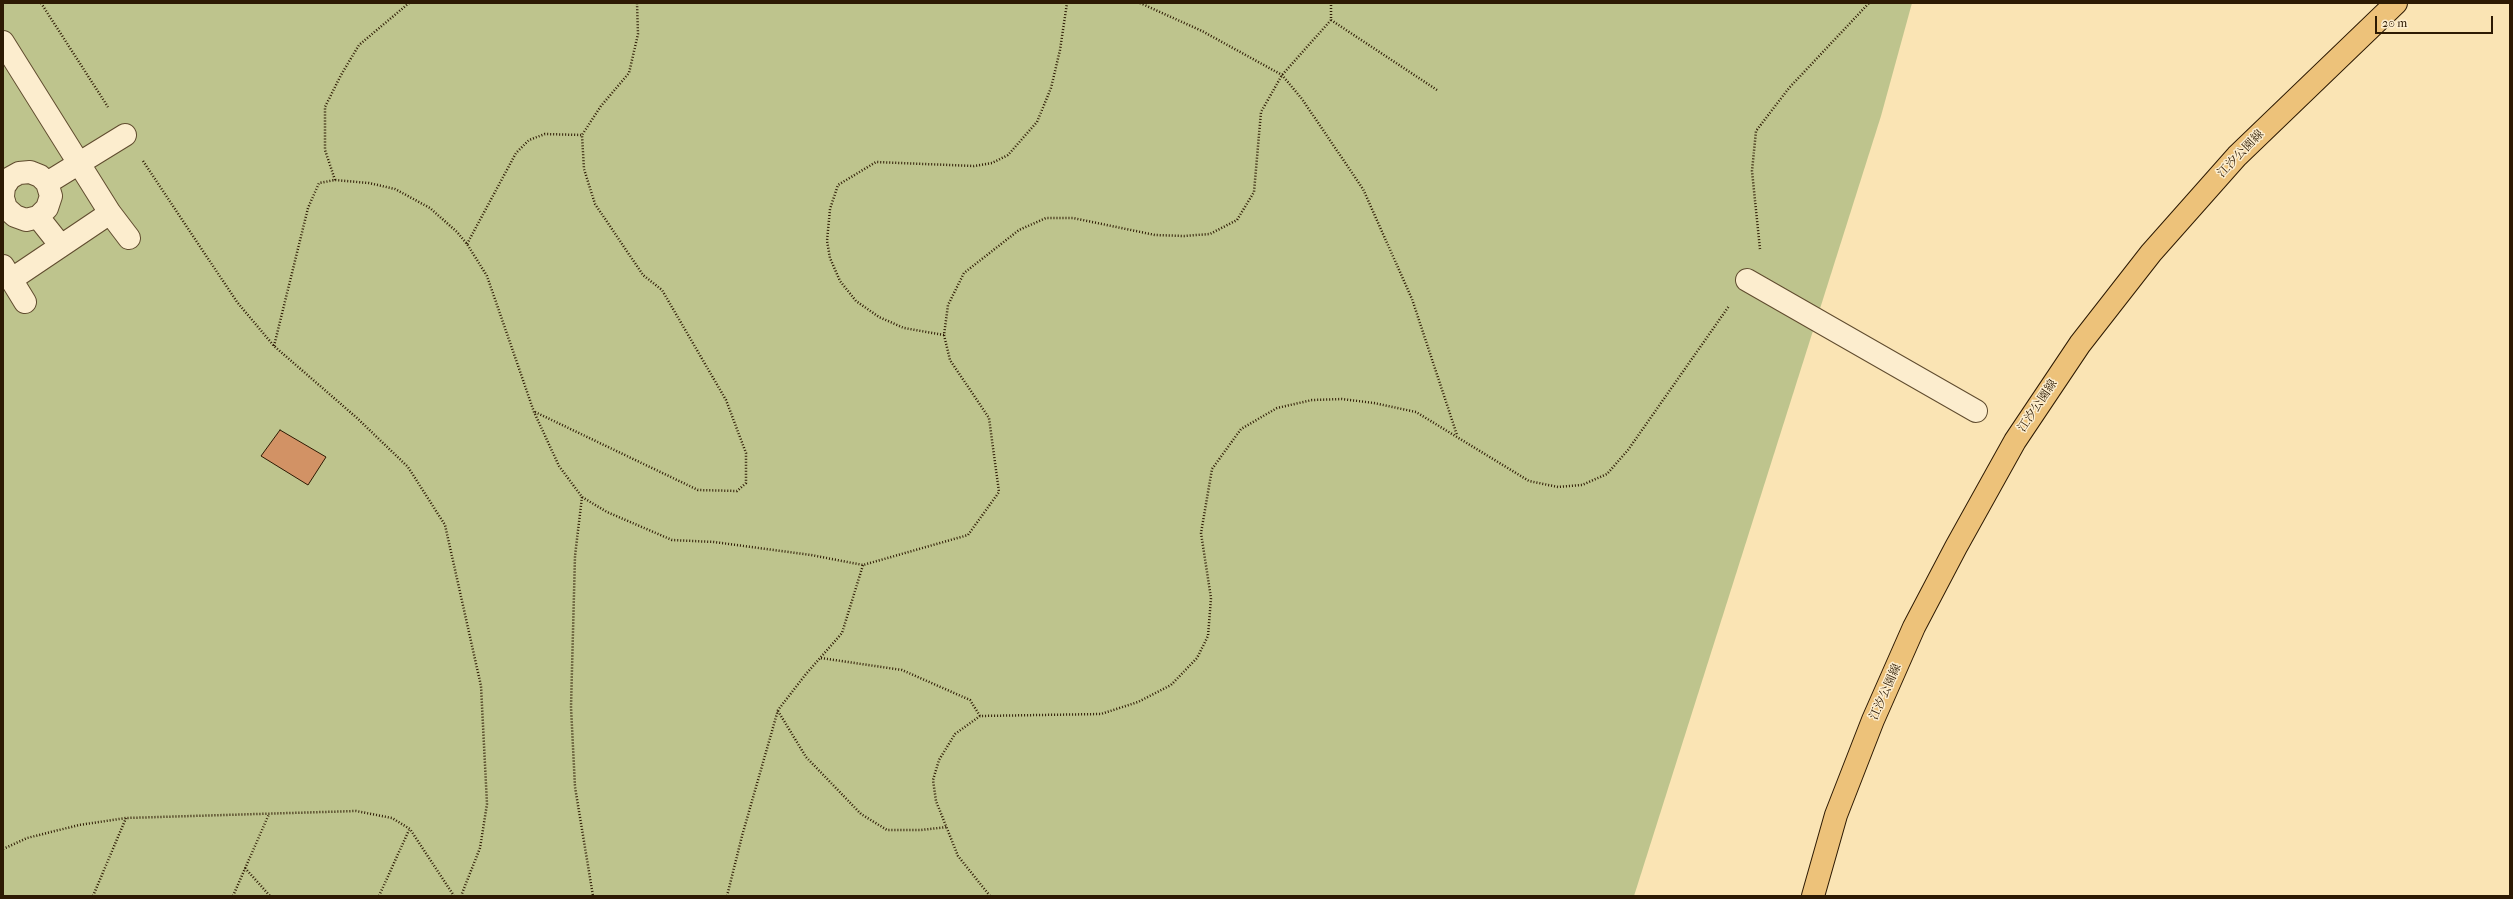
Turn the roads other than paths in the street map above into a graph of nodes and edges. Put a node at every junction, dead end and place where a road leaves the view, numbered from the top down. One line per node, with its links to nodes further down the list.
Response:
1 (2396, 3): 16 (main road, 江汐公園線)
2 (3, 42): 3 (lane)
3 (11, 73): 5 (lane)
4 (125, 134): 5 (lane)
5 (80, 163): 6 (lane); 8 (lane)
6 (47, 183): 7 (lane); 9 (lane)
7 (4, 203): 9 (lane)
8 (110, 213): 10 (lane); 11 (lane)
9 (38, 217): 11 (lane)
10 (129, 238)
11 (60, 246): 12 (lane)
12 (7, 273): 14 (lane)
13 (1747, 280): 15 (lane)
14 (25, 302)
15 (1976, 411)
16 (1813, 896)

